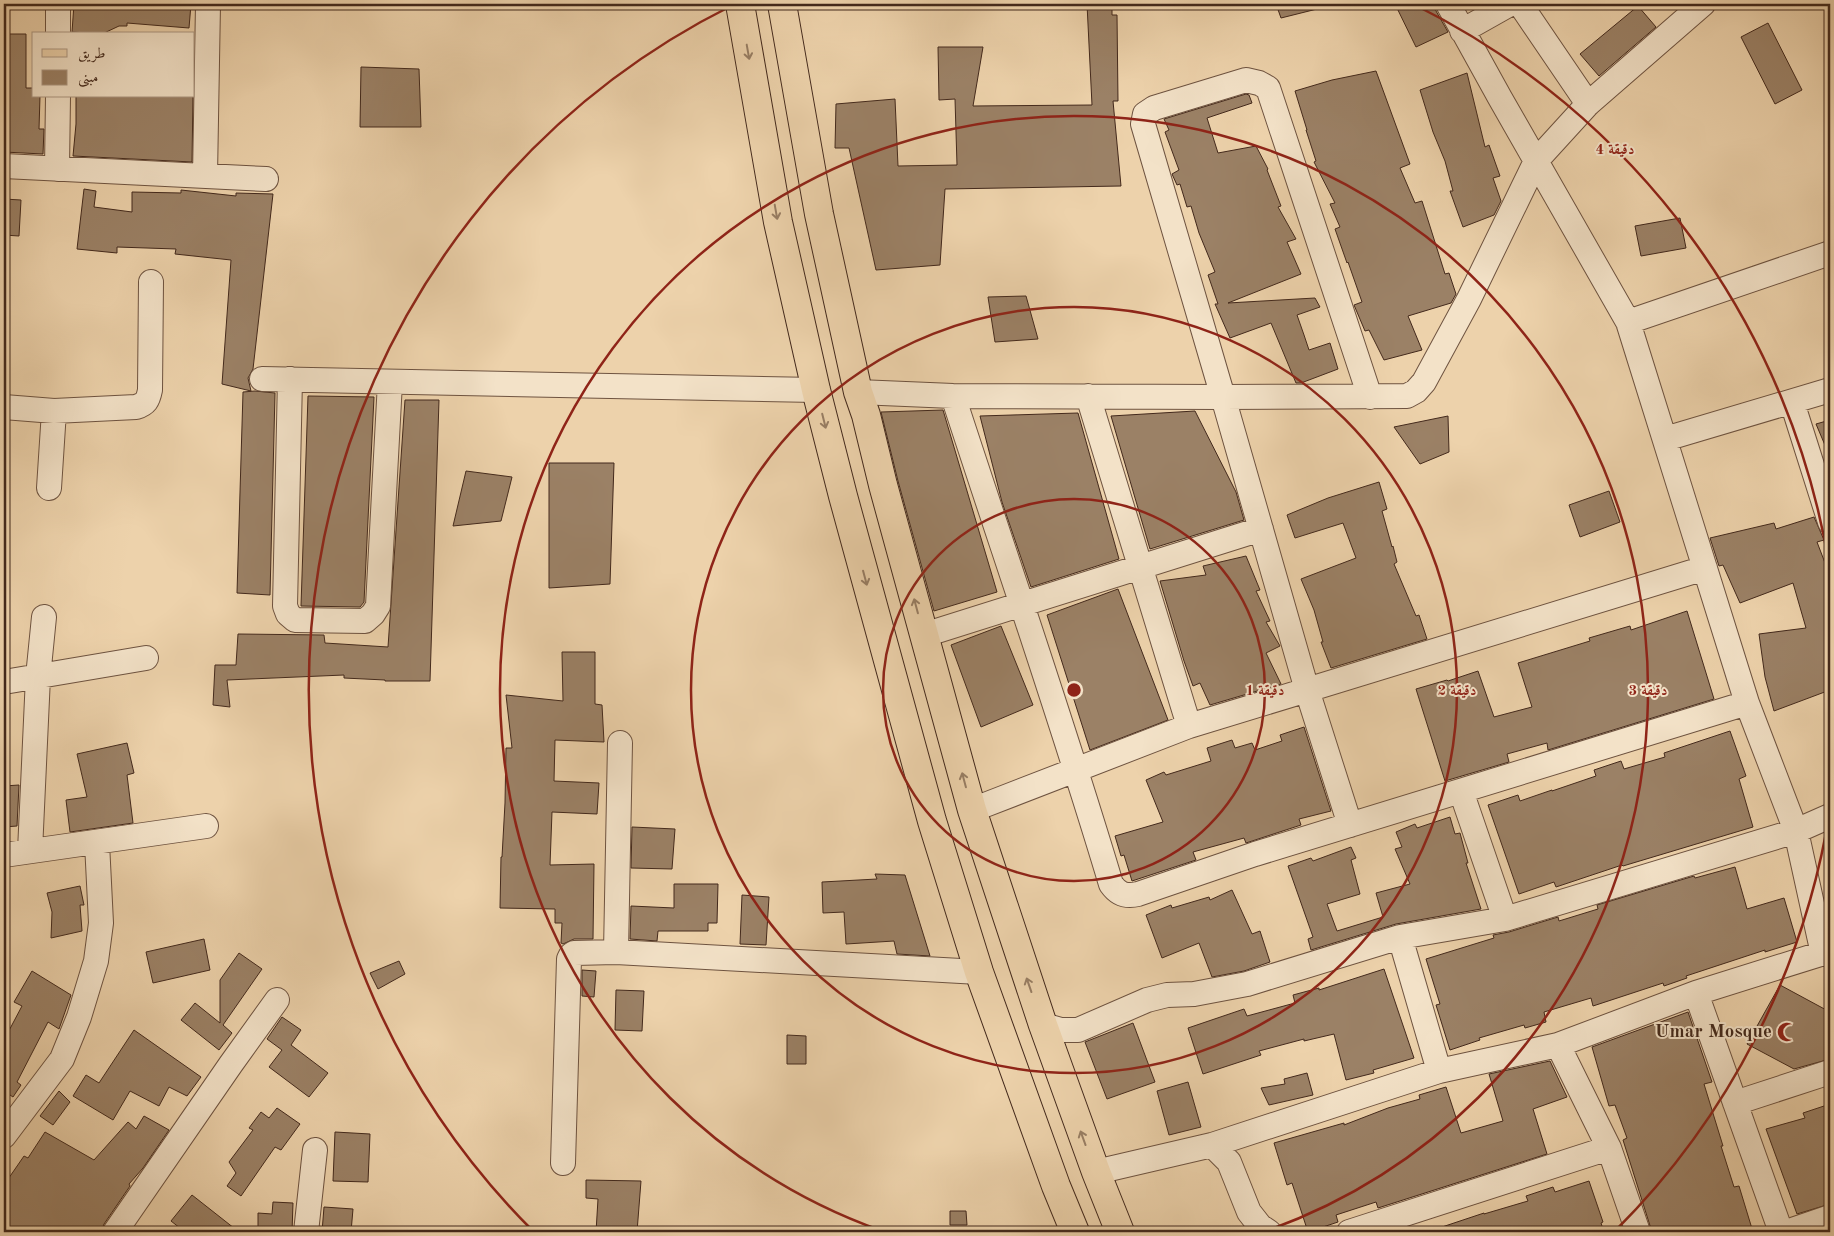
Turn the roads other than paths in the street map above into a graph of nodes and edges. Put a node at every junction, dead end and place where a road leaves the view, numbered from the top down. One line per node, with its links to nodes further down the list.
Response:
1 (58, 4): 11 (street)
2 (208, 4): 17 (street)
3 (740, 4): 25 (main road, one-way to 25)
4 (782, 4): 27 (main road)
5 (1448, 4): 10 (street)
6 (1510, 4): 10 (street)
7 (1520, 4): 13 (street)
8 (1703, 4): 9 (street)
9 (1677, 12): 13 (street)
10 (1462, 31): 14 (street)
11 (58, 32)
12 (58, 98): 16 (street)
13 (1588, 104): 14 (street)
14 (1536, 161): 21 (street); 31 (street)
15 (4, 166): 16 (street)
16 (57, 168): 17 (street)
17 (205, 176): 18 (street)
18 (266, 179)
19 (1830, 253): 21 (street)
20 (151, 282): 34 (street)
21 (1628, 322): 35 (street)
22 (290, 378): 23 (street); 24 (street); 24 (street)
23 (262, 379)
24 (390, 382): 25 (street)
25 (816, 390): 65 (main road, one-way to 65)
26 (1830, 390): 32 (street)
27 (858, 392): 28 (street); 43 (main road, one-way to 27)
28 (953, 396): 29 (street); 41 (street)
29 (1088, 396): 30 (street); 39 (street)
30 (1223, 397): 31 (street); 31 (street); 38 (street)
31 (1370, 397)
32 (1792, 402): 35 (street); 37 (street)
33 (4, 407): 34 (street)
34 (54, 411): 36 (street)
35 (1665, 439): 40 (street)
36 (48, 488)
37 (1830, 522)
38 (1261, 529): 39 (street); 47 (street)
39 (1140, 567): 41 (street); 49 (street)
40 (1705, 568): 47 (street); 48 (street)
41 (1021, 605): 43 (street); 51 (street)
42 (44, 617): 45 (street)
43 (924, 635): 53 (main road, one-way to 43)
44 (146, 658): 45 (street)
45 (38, 677): 46 (street); 59 (street)
46 (4, 682)
47 (1307, 690): 49 (street); 55 (street)
48 (1747, 703): 52 (street); 57 (street)
49 (1189, 726): 51 (street)
50 (620, 743): 63 (street)
51 (1076, 769): 53 (street); 55 (street)
52 (1461, 791): 55 (street); 61 (street)
53 (972, 810): 68 (main road, one-way to 53)
54 (1830, 816): 57 (street)
55 (1350, 825)
56 (206, 826): 58 (street)
57 (1796, 831): 61 (street); 64 (street)
58 (97, 843): 59 (street); 73 (street)
59 (30, 851): 60 (street)
60 (4, 855)
61 (1505, 919): 62 (street)
62 (1400, 938): 68 (street); 70 (street)
63 (616, 952): 65 (street); 77 (street)
64 (1827, 952): 66 (street)
65 (979, 972): 82 (main road)
66 (1696, 993): 69 (street); 72 (street)
67 (277, 1000): 80 (street)
68 (1043, 1025): 78 (main road, one-way to 68)
69 (1558, 1045): 70 (street); 75 (street)
70 (1439, 1071): 74 (street)
71 (1830, 1072): 72 (street)
72 (1735, 1103): 87 (street)
73 (4, 1136)
74 (1212, 1145): 78 (street); 84 (street)
75 (1609, 1148): 85 (street); 86 (street)
76 (315, 1150): 81 (street)
77 (563, 1163)
78 (1096, 1172): 83 (main road)
79 (1830, 1217): 88 (street)
80 (115, 1232)
81 (306, 1232)
82 (1075, 1232)
83 (1120, 1232)
84 (1269, 1232)
85 (1349, 1232)
86 (1638, 1232)
87 (1780, 1232)
88 (1786, 1232)

